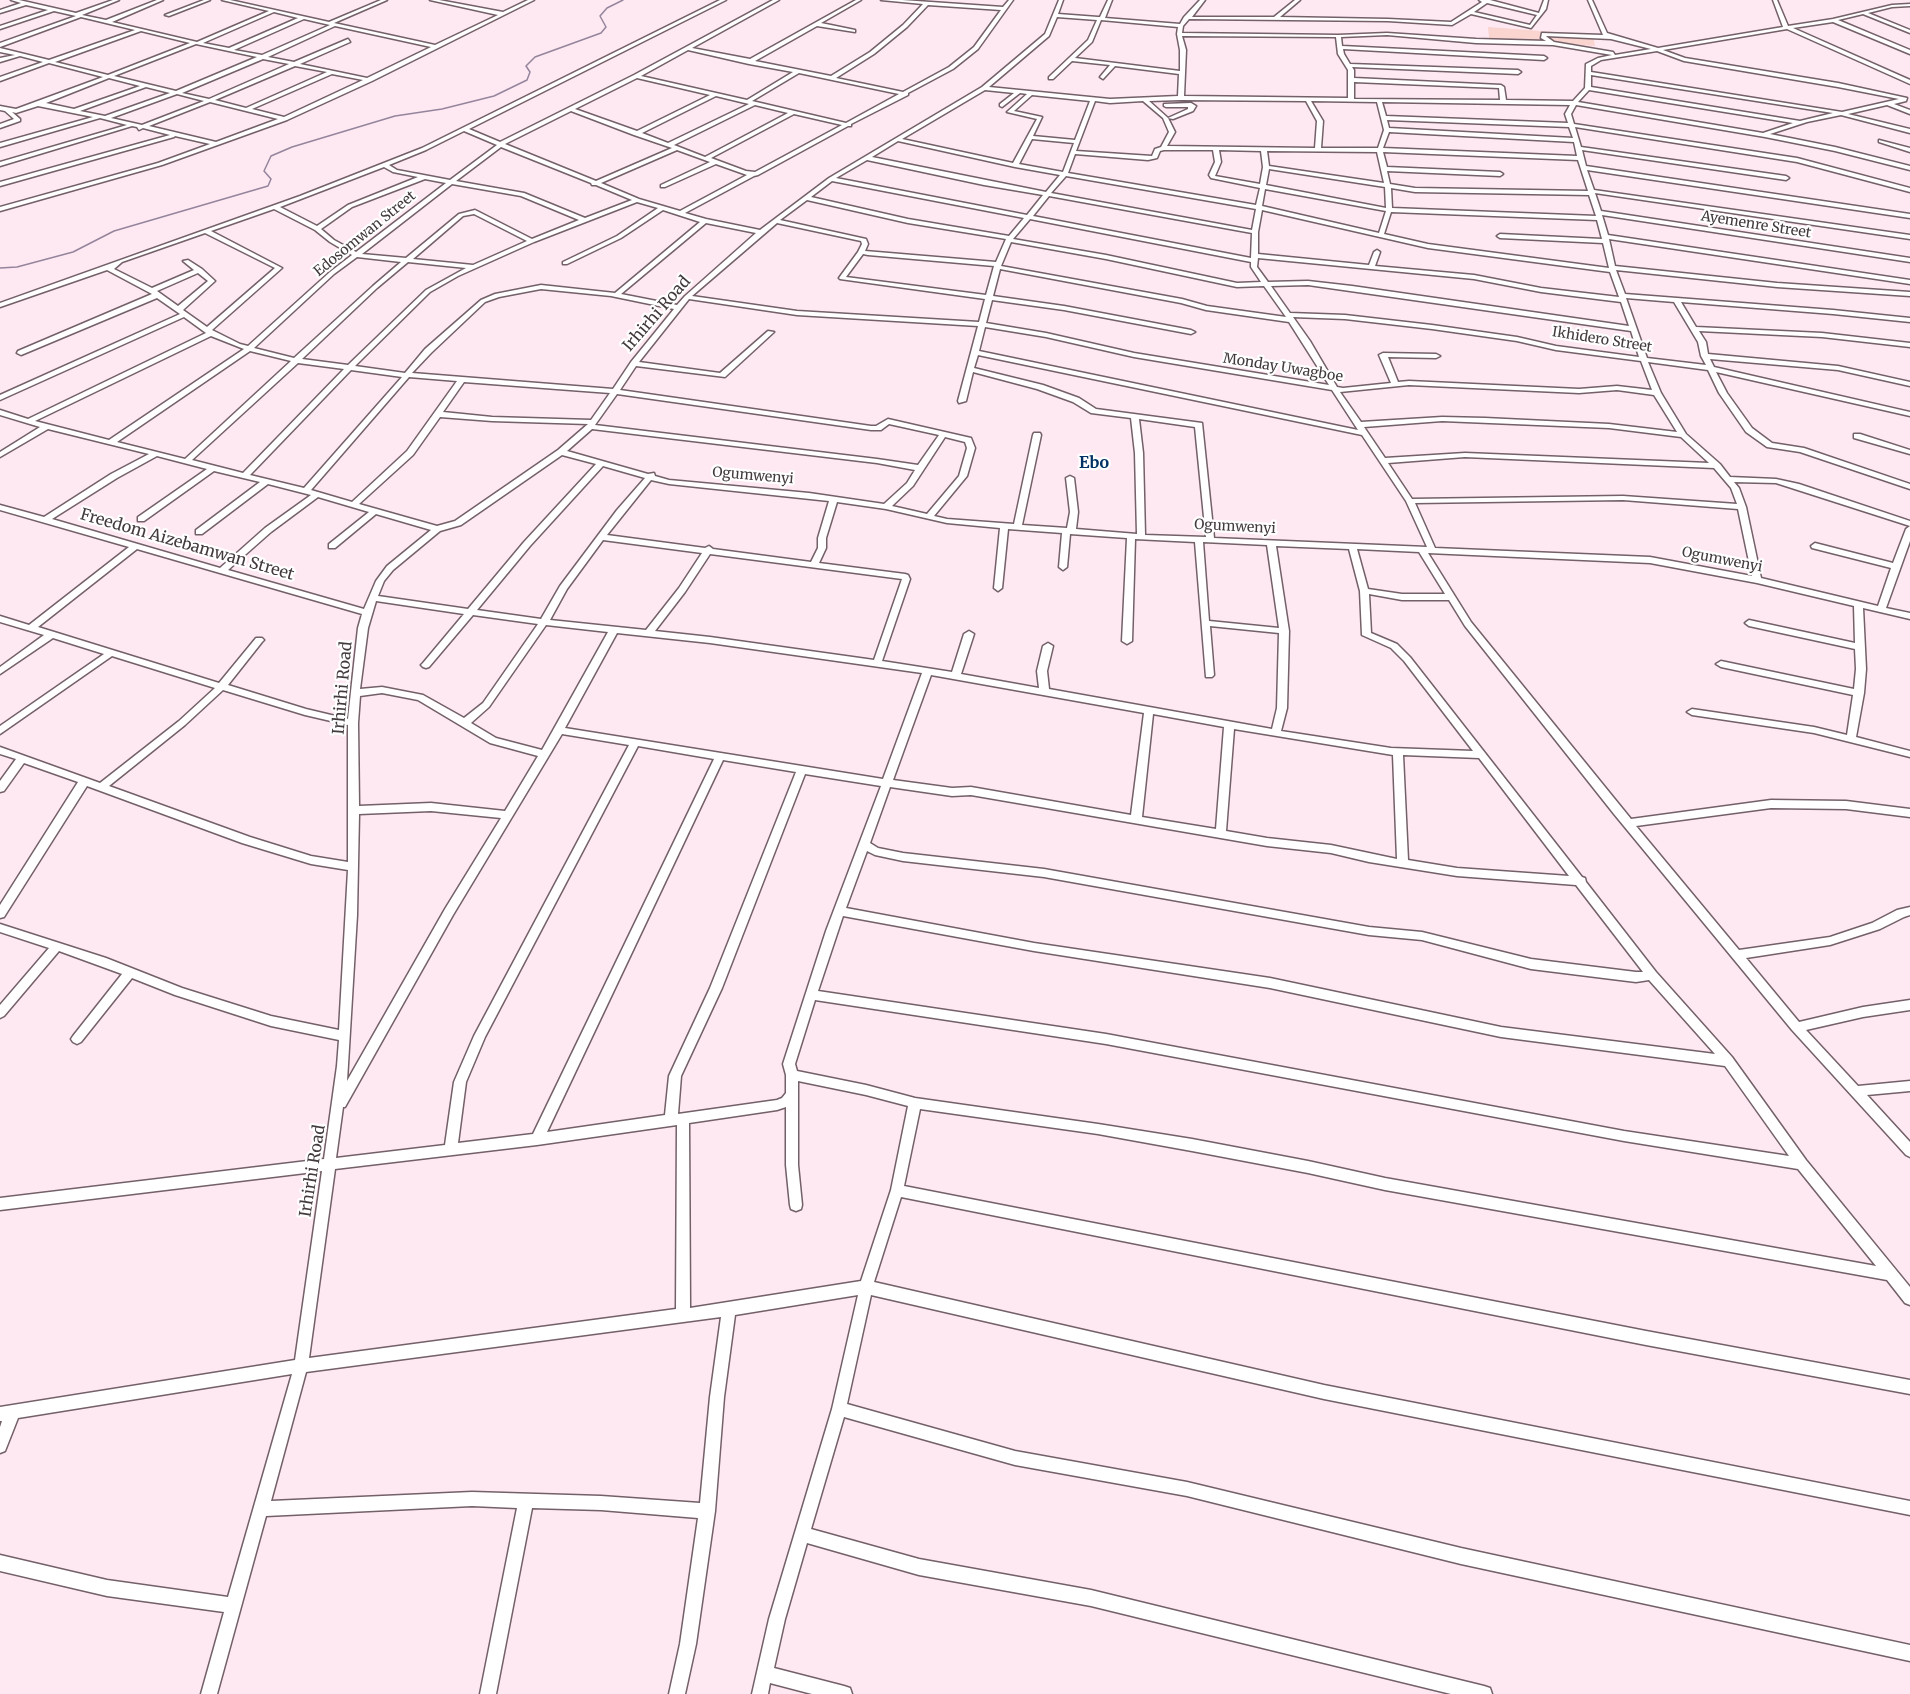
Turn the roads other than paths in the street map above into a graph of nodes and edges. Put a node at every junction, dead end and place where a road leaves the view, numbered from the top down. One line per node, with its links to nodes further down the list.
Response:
1 (17, 0): 22 (street)
2 (117, 0): 37 (street)
3 (161, 0): 45 (street)
4 (208, 0): 34 (street)
5 (224, 0): 28 (street)
6 (385, 0): 46 (street)
7 (432, 0): 35 (street)
8 (532, 0): 35 (street)
9 (724, 0): 140 (street)
10 (777, 0): 63 (street, Edosomwan Street)
11 (860, 0): 47 (street)
12 (883, 0): 23 (street)
13 (1011, 0): 26 (street)
14 (1061, 0): 36 (street, Irhirhi Road)
15 (1110, 0): 39 (street)
16 (1203, 0): 40 (street)
17 (1298, 0): 42 (street)
18 (1485, 0): 30 (street); 33 (street)
19 (1546, 0): 33 (street)
20 (1590, 0): 56 (street)
21 (1775, 0): 49 (street)
22 (26, 3): 27 (street); 29 (street)
23 (927, 3): 26 (street); 88 (street)
24 (1910, 5): 25 (street)
25 (1892, 6): 31 (street); 32 (street)
26 (1005, 9): 102 (street)
27 (52, 10): 37 (street); 50 (street)
28 (272, 11): 38 (street); 58 (street)
29 (0, 12)
30 (1470, 12): 41 (street); 42 (street)
31 (1863, 13): 43 (street); 53 (street)
32 (1910, 13)
33 (1539, 14): 41 (street)
34 (167, 15)
35 (503, 15): 61 (street)
36 (1056, 15): 39 (street); 97 (street, Irhirhi Road)
37 (78, 16): 45 (street); 60 (street)
38 (302, 18): 46 (street); 66 (street)
39 (1101, 18): 48 (street); 72 (street)
40 (1186, 18): 42 (street); 48 (street)
41 (1491, 18): 44 (street)
42 (1275, 20)
43 (1833, 20): 49 (street); 67 (street)
44 (1485, 21)
45 (107, 22): 51 (street)
46 (331, 24): 61 (street); 70 (street)
47 (817, 24): 52 (street); 75 (street)
48 (1181, 26): 54 (street)
49 (1786, 27): 64 (street); 94 (street)
50 (0, 28)
51 (140, 30): 58 (street); 74 (street)
52 (853, 31)
53 (1910, 32)
54 (1179, 34): 55 (street); 83 (street)
55 (1338, 36): 59 (street); 62 (street)
56 (1611, 37): 59 (street); 64 (street)
57 (348, 40): 78 (street)
58 (196, 43): 66 (street); 86 (street)
59 (1553, 43): 69 (street)
60 (0, 45)
61 (437, 47): 92 (street)
62 (1340, 47): 71 (street); 77 (street)
63 (687, 48): 75 (street); 85 (street, Edosomwan Street)
64 (1655, 48): 69 (street); 107 (street)
65 (0, 50): 68 (street)
66 (229, 50): 70 (street)
67 (1910, 52)
68 (21, 55): 73 (street); 74 (street)
69 (1622, 55): 84 (street)
70 (262, 57): 78 (street); 99 (street)
71 (1544, 58)
72 (1071, 59): 76 (street); 89 (street)
73 (0, 60)
74 (53, 61): 86 (street); 90 (street)
75 (749, 62): 80 (street)
76 (1114, 64): 79 (street); 87 (street)
77 (1347, 64): 82 (street); 93 (street)
78 (294, 65): 81 (street); 108 (street)
79 (1153, 69): 83 (street); 91 (street)
80 (798, 71): 88 (street); 112 (street)
81 (331, 72): 92 (street); 122 (street)
82 (1518, 72)
83 (1182, 73): 104 (street)
84 (1589, 73): 96 (street); 98 (street)
85 (636, 76): 101 (street); 123 (street, Edosomwan Street)
86 (111, 77): 95 (street); 117 (street)
87 (1103, 77)
88 (832, 78): 102 (street)
89 (1052, 78)
90 (0, 79)
91 (1148, 79)
92 (370, 80): 133 (street)
93 (1352, 80): 106 (street); 113 (street)
94 (1910, 82)
95 (147, 84): 99 (street); 125 (street)
96 (1667, 84): 105 (street); 128 (street)
97 (984, 88): 100 (street); 147 (street, Irhirhi Road)
98 (1588, 88): 105 (street); 116 (street)
99 (179, 92): 108 (street); 130 (street)
100 (1018, 92): 103 (street); 119 (street)
101 (716, 94): 112 (street); 143 (street)
102 (906, 94): 135 (street)
103 (1030, 94): 109 (street); 146 (street)
104 (1183, 98): 110 (street); 115 (street); 120 (street)
105 (1660, 98): 129 (street); 134 (street)
106 (1351, 99): 110 (street); 111 (street)
107 (1907, 99): 118 (street)
108 (209, 100): 122 (street); 139 (street)
109 (1093, 100): 115 (street); 150 (street)
110 (1308, 100): 160 (street)
111 (1380, 100): 113 (street); 132 (street)
112 (747, 102): 114 (street)
113 (1503, 102): 116 (street)
114 (755, 103): 126 (street); 154 (street)
115 (1148, 103): 120 (street); 156 (street)
116 (1575, 103): 129 (street); 136 (street)
117 (40, 104): 124 (street); 125 (street)
118 (1889, 104): 127 (street); 128 (street)
119 (1002, 105)
120 (1193, 106): 131 (street)
121 (0, 108): 124 (street)
122 (248, 109): 133 (street)
123 (570, 109): 143 (street); 152 (street, Edosomwan Street)
124 (8, 111): 137 (street)
125 (74, 111): 130 (street)
126 (794, 112): 135 (street); 164 (street)
127 (1910, 112)
128 (1841, 113): 134 (street); 142 (street)
129 (1645, 114): 145 (street)
130 (102, 118): 138 (street); 153 (street)
131 (1172, 118)
132 (1385, 118): 136 (street); 141 (street)
133 (285, 119): 151 (street)
134 (1800, 123): 145 (street)
135 (849, 125): 177 (street)
136 (1570, 125): 148 (street); 187 (street)
137 (0, 126)
138 (131, 126): 139 (street); 168 (street)
139 (139, 128): 144 (street)
140 (466, 130): 152 (street); 169 (street)
141 (1387, 130): 148 (street); 161 (street)
142 (1910, 131)
143 (636, 134): 154 (street)
144 (175, 135): 151 (street); 182 (street)
145 (1765, 135): 172 (street)
146 (1029, 136): 150 (street); 170 (street)
147 (899, 140): 165 (street, Irhirhi Road); 170 (street)
148 (1576, 140): 157 (street)
149 (1881, 141): 162 (street)
150 (1077, 142): 163 (street)
151 (218, 144): 194 (street)
152 (501, 144): 181 (street, Edosomwan Street); 183 (street)
153 (0, 145)
154 (669, 145): 155 (street)
155 (677, 148): 164 (street); 183 (street)
156 (1163, 148): 158 (street); 163 (street)
157 (1579, 148): 166 (street); 179 (street)
158 (1216, 149): 159 (street); 184 (street, Ayemenre Street)
159 (1264, 150): 160 (street); 171 (street)
160 (1318, 150): 161 (street)
161 (1380, 150): 166 (street); 174 (street)
162 (1910, 150)
163 (1073, 152): 175 (street)
164 (707, 158): 167 (street)
165 (867, 158): 180 (street, Irhirhi Road); 189 (street)
166 (1580, 158): 173 (street)
167 (716, 162): 177 (street); 185 (street)
168 (0, 164)
169 (386, 165): 178 (street); 192 (street)
170 (1015, 165): 175 (street)
171 (1266, 167): 184 (street); 186 (street)
172 (1909, 167)
173 (1584, 168): 188 (street); 200 (street)
174 (1384, 169): 176 (street); 186 (street)
175 (1065, 173): 189 (street); 193 (street)
176 (1500, 174)
177 (752, 175): 197 (street)
178 (424, 177): 181 (street); 204 (street)
179 (1786, 178)
180 (831, 179): 190 (street, Irhirhi Road); 198 (street)
181 (450, 182): 201 (street); 216 (street, Edosomwan Street)
182 (0, 184)
183 (594, 184): 191 (street)
184 (1263, 185): 193 (street); 196 (street, Ayemenre Street)
185 (663, 186)
186 (1388, 187): 188 (street); 196 (street)
187 (1910, 190)
188 (1591, 192): 199 (street); 210 (street)
189 (1048, 194): 198 (street); 207 (street)
190 (807, 198): 203 (street, Irhirhi Road); 211 (street)
191 (637, 201): 195 (street); 201 (street)
192 (275, 207): 204 (street); 205 (street)
193 (1261, 208): 207 (street); 208 (street)
194 (0, 209)
195 (661, 209): 197 (street); 221 (street)
196 (1389, 210): 199 (street, Ayemenre Street); 208 (street)
197 (678, 214): 202 (street)
198 (1031, 216): 211 (street); 217 (street)
199 (1599, 216): 212 (street); 219 (street, Ayemenre Street)
200 (1910, 216)
201 (584, 220): 213 (street)
202 (705, 221): 206 (street); 232 (street)
203 (775, 221): 206 (street, Irhirhi Road); 214 (street)
204 (317, 230): 216 (street)
205 (206, 231): 223 (street); 245 (street)
206 (761, 232): 233 (street, Irhirhi Road)
207 (1255, 232): 217 (street)
208 (1381, 235): 226 (street)
209 (1500, 236): 212 (street)
210 (1910, 237)
211 (1009, 239): 222 (street); 229 (street)
212 (1605, 239): 226 (street); 228 (street)
213 (532, 241): 218 (street); 224 (street)
214 (861, 252): 222 (street, Ikhidero Street); 234 (street)
215 (1377, 252): 225 (street)
216 (357, 255): 218 (street); 249 (street, Edosomwan Street)
217 (1253, 258): 225 (street); 229 (street)
218 (406, 260): 224 (street); 255 (street)
219 (1910, 260)
220 (186, 261): 227 (street)
221 (565, 262)
222 (998, 265): 234 (street); 240 (street, Ikhidero Street)
223 (112, 266): 230 (street); 237 (street)
224 (472, 267): 257 (street)
225 (1371, 267): 235 (street)
226 (1613, 269): 231 (street); 235 (street)
227 (200, 270): 230 (street); 239 (street)
228 (1910, 282)
229 (1268, 285): 240 (street); 244 (street)
230 (155, 293): 239 (street); 250 (street)
231 (1910, 294)
232 (613, 295): 238 (street); 260 (street)
233 (687, 297): 238 (street, Irhirhi Road); 242 (street, Monday Uwagboe)
234 (989, 297): 242 (street); 247 (street)
235 (1622, 298): 236 (street); 244 (street)
236 (1677, 302): 241 (street); 243 (street)
237 (0, 305)
238 (680, 308): 256 (street, Irhirhi Road)
239 (182, 311): 245 (street); 267 (street)
240 (1289, 317): 254 (street, Ikhidero Street); 264 (street)
241 (1910, 320)
242 (981, 324): 251 (street); 264 (street, Monday Uwagboe)
243 (1695, 328): 248 (street); 253 (street)
244 (1632, 329): 254 (street)
245 (210, 332): 249 (street); 273 (street)
246 (770, 332): 256 (street)
247 (1191, 332)
248 (1910, 345)
249 (249, 349): 255 (street); 282 (street, Edosomwan Street)
250 (21, 353)
251 (976, 353): 259 (street); 277 (street)
252 (1436, 356): 263 (street)
253 (1705, 356): 258 (street); 262 (street)
254 (1645, 359): 258 (street, Ikhidero Street); 266 (street)
255 (295, 360): 257 (street); 287 (street)
256 (634, 364): 265 (street, Irhirhi Road)
257 (349, 368): 260 (street); 293 (street)
258 (1710, 368): 271 (street, Ikhidero Street); 298 (street)
259 (972, 370): 268 (street); 272 (street)
260 (406, 375): 261 (street); 299 (street)
261 (462, 380): 265 (street); 270 (street)
262 (1910, 384)
263 (1396, 385): 264 (street, Monday Uwagboe); 266 (street, Monday Uwagboe)
264 (1334, 388): 275 (street)
265 (614, 391): 274 (street, Irhirhi Road); 278 (street)
266 (1657, 393): 280 (street)
267 (0, 398)
268 (962, 401)
269 (0, 412): 273 (street)
270 (437, 414): 274 (street); 303 (street)
271 (1910, 414)
272 (1135, 418): 318 (street); 320 (street)
273 (28, 422): 276 (street)
274 (592, 424): 283 (street, Irhirhi Road); 292 (street)
275 (1358, 425): 277 (street); 280 (street)
276 (48, 426): 282 (street); 286 (street)
277 (1363, 433): 288 (street)
278 (943, 435): 292 (street); 308 (street)
279 (1037, 435): 312 (street)
280 (1683, 435): 290 (street)
281 (1857, 436): 284 (street)
282 (111, 442): 285 (street)
283 (561, 452): 289 (street, Ogumwenyi); 313 (street, Irhirhi Road)
284 (1910, 452)
285 (158, 453): 287 (street); 310 (street)
286 (0, 455)
287 (187, 461): 291 (street)
288 (1382, 461): 290 (street); 302 (street)
289 (602, 464): 294 (street, Ogumwenyi); 339 (street)
290 (1717, 466): 296 (street)
291 (213, 468): 293 (street); 309 (street)
292 (920, 468): 304 (street)
293 (245, 475): 297 (street)
294 (651, 475): 301 (street, Ogumwenyi); 317 (street)
295 (1070, 478): 316 (street)
296 (1728, 479): 305 (street); 314 (street)
297 (267, 481): 299 (street); 315 (street)
298 (1910, 487)
299 (306, 491): 300 (street)
300 (317, 494): 303 (street); 331 (street)
301 (834, 498): 304 (street, Ogumwenyi); 328 (street)
302 (1410, 501): 305 (street); 327 (street)
303 (353, 505): 307 (street)
304 (886, 507): 308 (street, Ogumwenyi)
305 (1742, 507): 332 (street)
306 (3, 510): 310 (street, Freedom Aizebamwan Street)
307 (375, 511): 313 (street); 323 (street)
308 (929, 517): 311 (street, Ogumwenyi)
309 (141, 519)
310 (45, 520): 322 (street, Freedom Aizebamwan Street)
311 (1004, 526): 312 (street, Ogumwenyi); 333 (street)
312 (1017, 527): 316 (street, Ogumwenyi)
313 (437, 529): 336 (street, Irhirhi Road)
314 (1910, 529): 330 (street)
315 (199, 531)
316 (1069, 532): 318 (street, Ogumwenyi); 329 (street)
317 (601, 537): 326 (street); 343 (street)
318 (1136, 537): 319 (street, Ogumwenyi); 353 (street)
319 (1199, 539): 320 (street, Ogumwenyi); 344 (street)
320 (1210, 539): 321 (street, Ogumwenyi)
321 (1271, 542): 324 (street, Ogumwenyi); 348 (street)
322 (136, 546): 331 (street, Freedom Aizebamwan Street); 346 (street)
323 (332, 546)
324 (1352, 546): 327 (street, Ogumwenyi); 334 (street)
325 (1815, 546): 330 (street)
326 (709, 549): 328 (street); 349 (street)
327 (1427, 550): 332 (street, Ogumwenyi); 335 (street)
328 (814, 564): 357 (street)
329 (1063, 567)
330 (1897, 567): 338 (street)
331 (223, 570): 340 (street, Freedom Aizebamwan Street)
332 (1757, 580): 337 (street, Ogumwenyi)
333 (998, 588)
334 (1364, 591): 335 (street); 382 (street)
335 (1451, 597): 394 (street)
336 (374, 598): 339 (street); 340 (street, Irhirhi Road)
337 (1858, 604): 338 (street, Ogumwenyi); 355 (street)
338 (1881, 609): 341 (street, Ogumwenyi)
339 (471, 612): 343 (street); 359 (street)
340 (367, 613): 366 (street, Irhirhi Road)
341 (1910, 616)
342 (0, 619): 346 (street)
343 (544, 622): 347 (street); 371 (street)
344 (1206, 623): 348 (street); 362 (street)
345 (1749, 623): 355 (street)
346 (30, 629): 351 (street)
347 (614, 630): 349 (street); 373 (street)
348 (1284, 631): 375 (street)
349 (649, 633): 357 (street)
350 (969, 634): 363 (street)
351 (51, 635): 356 (street); 360 (street)
352 (259, 640): 364 (street)
353 (1127, 641)
354 (1048, 646): 365 (street)
355 (1860, 647): 367 (street)
356 (111, 653): 364 (street); 374 (street)
357 (878, 664): 361 (street)
358 (1721, 664): 367 (street)
359 (426, 665)
360 (0, 671)
361 (928, 671): 363 (street); 387 (street)
362 (1209, 675)
363 (956, 676): 365 (street)
364 (221, 687): 370 (street); 388 (street)
365 (1044, 690): 368 (street)
366 (355, 693): 370 (street, Irhirhi Road); 371 (street)
367 (1859, 693): 376 (street)
368 (1149, 710): 372 (street); 393 (street)
369 (1692, 712): 376 (street)
370 (353, 723): 390 (street, Irhirhi Road)
371 (465, 723): 380 (street)
372 (1229, 724): 375 (street); 395 (street)
373 (559, 730): 377 (street); 380 (street)
374 (0, 731)
375 (1276, 733): 379 (street)
376 (1851, 740): 381 (street)
377 (635, 742): 383 (street); 423 (street)
378 (0, 750): 384 (street)
379 (1398, 752): 382 (street); 397 (street)
380 (544, 754): 392 (street)
381 (1910, 754)
382 (1483, 755): 399 (street)
383 (720, 756): 385 (street); 422 (street)
384 (22, 758): 386 (street); 389 (street)
385 (802, 770): 387 (street); 421 (street)
386 (85, 780): 388 (street); 402 (street)
387 (885, 783): 393 (street); 396 (street)
388 (102, 786): 398 (street)
389 (0, 788)
390 (354, 810): 392 (street); 398 (street, Irhirhi Road)
391 (1910, 813): 394 (street)
392 (507, 815): 420 (street)
393 (1136, 820): 395 (street)
394 (1630, 823): 405 (street)
395 (1221, 834): 397 (street)
396 (863, 844): 400 (street); 407 (street)
397 (1403, 864): 399 (street)
398 (352, 867): 412 (street, Irhirhi Road)
399 (1581, 881): 407 (street)
400 (839, 911): 408 (street); 414 (street)
401 (1910, 911): 405 (street)
402 (0, 914)
403 (0, 928): 404 (street)
404 (57, 946): 406 (street); 410 (street)
405 (1741, 955): 411 (street)
406 (130, 973): 412 (street); 413 (street)
407 (1652, 975): 414 (street)
408 (811, 995): 415 (street); 426 (street)
409 (1910, 1005): 411 (street)
410 (0, 1013)
411 (1800, 1026): 417 (street)
412 (344, 1036): 420 (street, Irhirhi Road)
413 (77, 1039)
414 (1728, 1061): 426 (street)
415 (792, 1075): 418 (street); 419 (street)
416 (1910, 1086): 417 (street)
417 (1858, 1091): 424 (street)
418 (792, 1094): 421 (street); 429 (street)
419 (915, 1103): 427 (street); 430 (street)
420 (338, 1109): 425 (street, Irhirhi Road)
421 (677, 1119): 422 (street); 434 (street)
422 (537, 1138): 423 (street)
423 (451, 1149): 425 (street)
424 (1910, 1151)
425 (328, 1164): 428 (street); 435 (street, Irhirhi Road)
426 (1802, 1164): 430 (street)
427 (897, 1190): 431 (street); 436 (street)
428 (0, 1203)
429 (796, 1204)
430 (1893, 1275): 432 (street)
431 (866, 1287): 433 (street); 437 (street); 441 (street)
432 (1910, 1298)
433 (729, 1309): 434 (street); 443 (street)
434 (683, 1316): 435 (street)
435 (301, 1366): 438 (street); 442 (street, Irhirhi Road)
436 (1910, 1387)
437 (839, 1409): 444 (street); 447 (street)
438 (7, 1413): 439 (street)
439 (0, 1446)
440 (526, 1501): 442 (street); 443 (street); 450 (street)
441 (1910, 1508)
442 (261, 1509): 446 (street, Irhirhi Road)
443 (707, 1511): 451 (street)
444 (801, 1534): 448 (street); 454 (street)
445 (0, 1563): 446 (street)
446 (234, 1606): 449 (street, Irhirhi Road)
447 (1910, 1653)
448 (765, 1674): 452 (street); 453 (street)
449 (209, 1694)
450 (488, 1694)
451 (676, 1694)
452 (760, 1694)
453 (844, 1694)
454 (1484, 1694)

